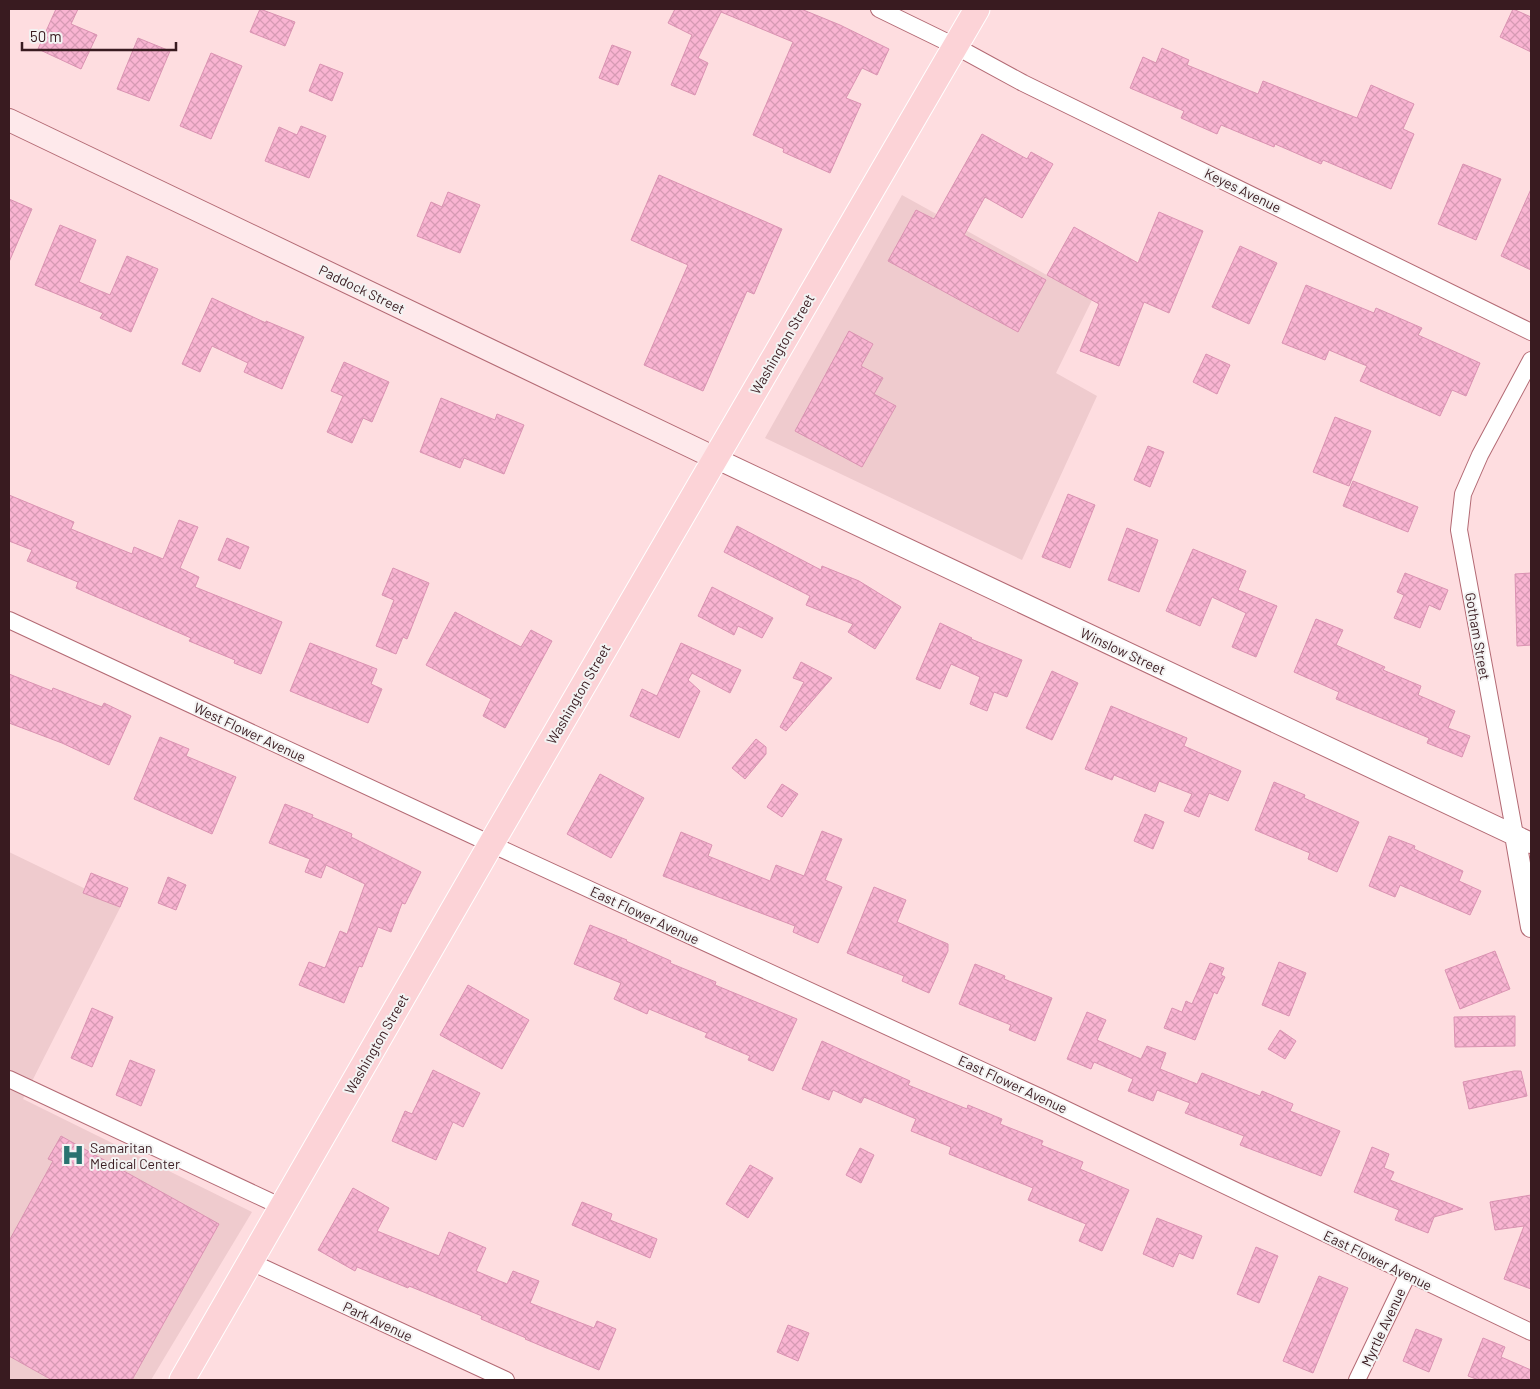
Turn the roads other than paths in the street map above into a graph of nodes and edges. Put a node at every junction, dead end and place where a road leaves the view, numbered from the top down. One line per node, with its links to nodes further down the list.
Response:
1 (880, 9): 3 (street, Keyes Avenue)
2 (977, 9): 3 (main road, Washington Street)
3 (955, 46): 5 (street, Keyes Avenue); 7 (main road, Washington Street)
4 (9, 120): 7 (main road, Paddock Street)
5 (1531, 332)
6 (1531, 360): 9 (street, Gotham Street)
7 (715, 458): 9 (street, Winslow Street); 10 (main road, Washington Street)
8 (9, 620): 10 (street, West Flower Avenue)
9 (1523, 839): 11 (street, Gotham Street)
10 (491, 844): 13 (main road, Washington Street); 15 (street, East Flower Avenue)
11 (1531, 927)
12 (9, 1080): 13 (street)
13 (282, 1207): 14 (main road, Washington Street)
14 (251, 1262): 17 (main road, Washington Street); 18 (street, Park Avenue)
15 (1408, 1274): 16 (street, East Flower Avenue); 19 (street, Myrtle Avenue)
16 (1531, 1332)
17 (182, 1380)
18 (506, 1380)
19 (1357, 1380)

